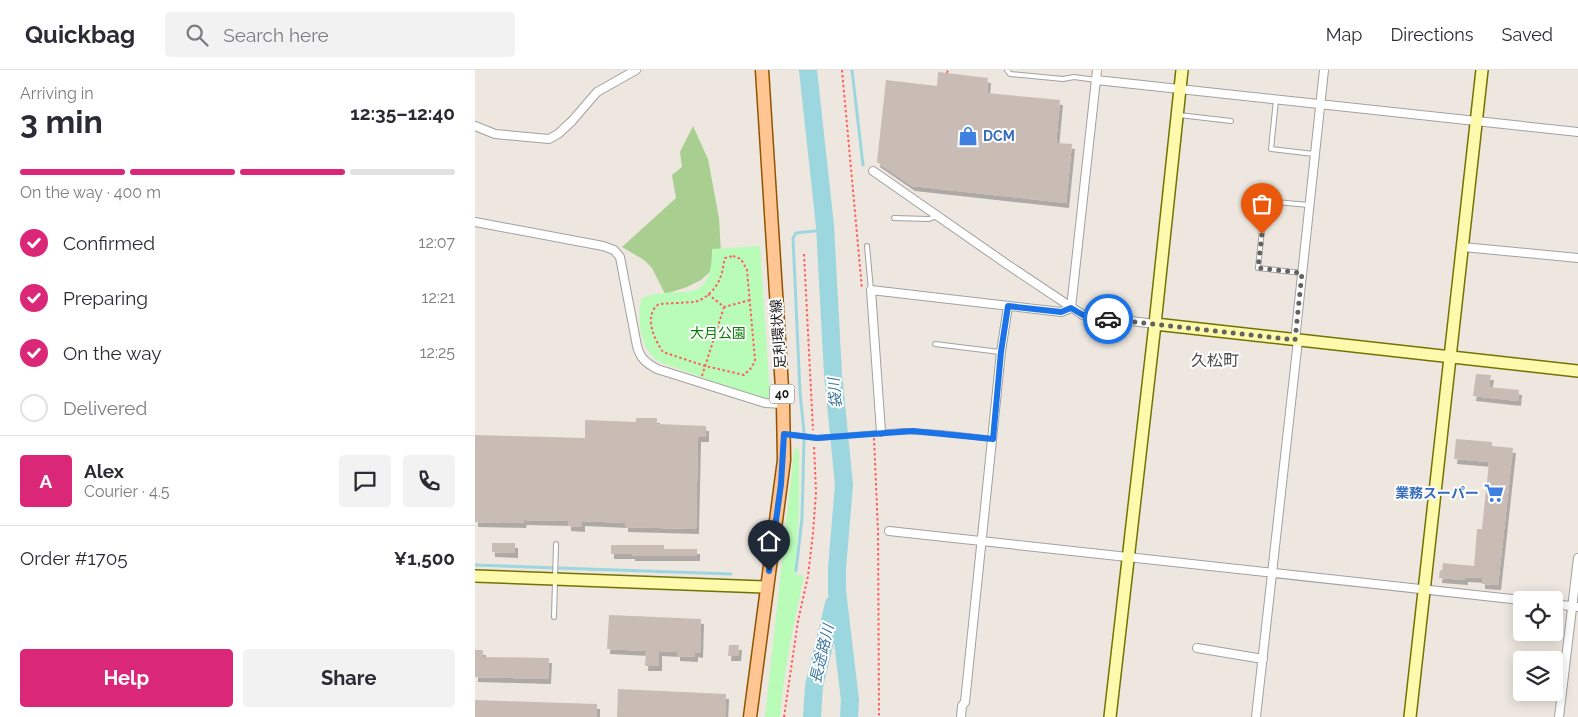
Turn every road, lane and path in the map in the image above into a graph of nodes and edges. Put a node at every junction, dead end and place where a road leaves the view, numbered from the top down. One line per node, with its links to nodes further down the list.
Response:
1 (636, 70): 18 (street)
2 (762, 70): 46 (main road, 足利環状線 / 40)
3 (842, 70): 32 (path)
4 (1007, 70): 10 (lane)
5 (1073, 70): 10 (lane)
6 (1097, 70): 11 (street)
7 (1182, 70): 12 (street)
8 (1324, 70): 14 (street)
9 (1482, 70): 17 (street)
10 (1075, 77): 11 (lane)
11 (1096, 80): 12 (street); 37 (street)
12 (1180, 89): 13 (street); 15 (street)
13 (1277, 99): 14 (street); 20 (lane)
14 (1320, 103): 17 (street); 20 (street)
15 (1177, 114): 16 (lane); 38 (street)
16 (1231, 121)
17 (1476, 121): 19 (street); 27 (street)
18 (475, 126)
19 (1578, 132)
20 (1314, 154): 22 (street)
21 (873, 171): 23 (street)
22 (1309, 205): 30 (street); 30 (lane)
23 (938, 216): 24 (lane); 37 (street)
24 (894, 218)
25 (475, 222): 46 (street)
26 (867, 246): 31 (lane)
27 (1463, 247): 29 (street); 42 (street)
28 (804, 254): 47 (path)
29 (1578, 258)
30 (1302, 273): 39 (street)
31 (871, 290): 35 (street); 48 (street)
32 (862, 293)
33 (708, 294): 34 (path); 36 (path); 43 (path)
34 (750, 300): 36 (path); 43 (path)
35 (1008, 306): 37 (street); 41 (street)
36 (724, 307): 43 (path)
37 (1071, 308): 38 (street)
38 (1155, 324): 39 (street); 56 (street)
39 (1297, 340): 42 (street); 58 (street)
40 (935, 344): 41 (lane)
41 (1001, 352): 51 (street)
42 (1450, 357): 44 (street); 62 (street)
43 (705, 366): 45 (path)
44 (1578, 371)
45 (701, 378)
46 (783, 404): 49 (main road, 足利環状線 / 40)
47 (814, 432)
48 (881, 432): 49 (lane); 51 (lane)
49 (784, 434): 61 (main road, 足利環状線 / 40)
50 (874, 439): 70 (path)
51 (993, 439): 54 (street)
52 (814, 443): 69 (path)
53 (889, 531): 54 (street)
54 (982, 542): 56 (street); 71 (street)
55 (556, 544): 60 (lane)
56 (1128, 557): 58 (street); 72 (street)
57 (1578, 558): 64 (street)
58 (1273, 573): 62 (street); 67 (street)
59 (475, 576): 60 (street)
60 (555, 579): 61 (street); 65 (lane)
61 (766, 587): 68 (main road, 足利環状線 / 40)
62 (1424, 590): 63 (street); 74 (street)
63 (1513, 599)
64 (1575, 606): 75 (street)
65 (555, 617)
66 (1197, 648): 67 (street)
67 (1263, 659): 73 (street)
68 (750, 717)
69 (784, 717)
70 (879, 717)
71 (961, 717)
72 (1110, 717)
73 (1256, 717)
74 (1410, 717)
75 (1559, 717)

